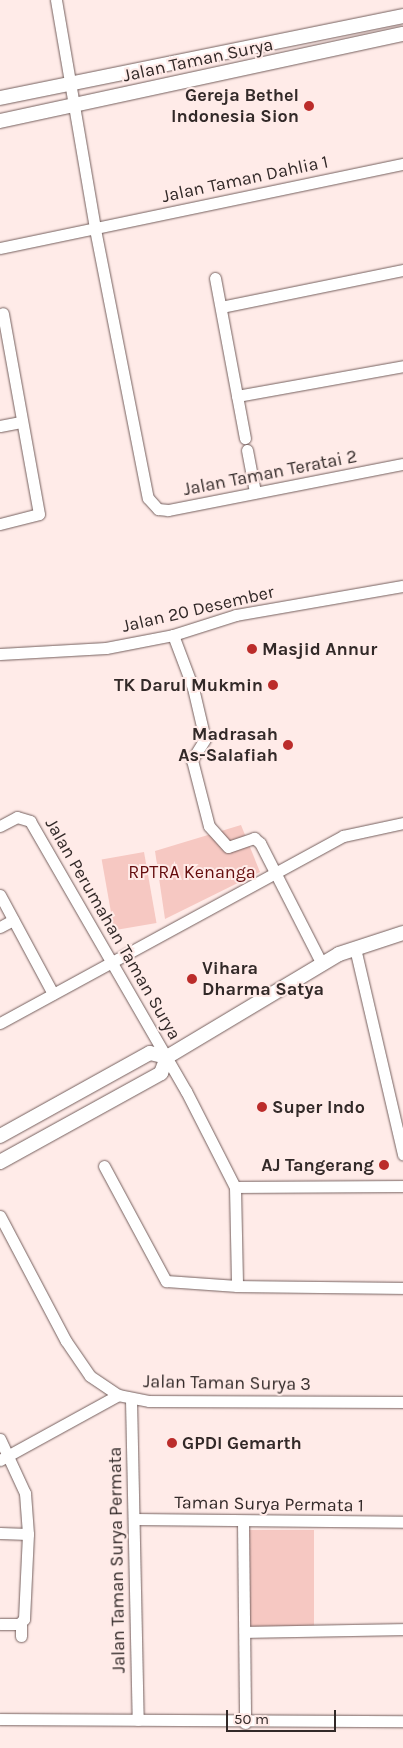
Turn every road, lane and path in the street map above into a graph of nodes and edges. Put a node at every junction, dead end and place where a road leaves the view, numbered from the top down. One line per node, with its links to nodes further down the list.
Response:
1 (56, 0): 4 (street)
2 (403, 16): 4 (street, Jalan Taman Surya)
3 (403, 34): 6 (street, Jalan Taman Surya)
4 (71, 85): 5 (street, Jalan Taman Surya); 6 (street)
5 (0, 98)
6 (74, 106): 7 (street, Jalan Taman Surya); 9 (street)
7 (0, 121)
8 (403, 164): 9 (street, Jalan Taman Dahlia 1)
9 (95, 229): 10 (street, Jalan Taman Dahlia 1); 21 (street, Jalan Taman Teratai 2)
10 (0, 248)
11 (403, 270): 13 (street)
12 (215, 278): 13 (street)
13 (221, 307): 17 (street)
14 (3, 313): 15 (street)
15 (4, 349): 18 (street)
16 (403, 366): 17 (street)
17 (237, 396): 21 (street)
18 (21, 422): 19 (street); 22 (street)
19 (0, 426)
20 (403, 464): 21 (street, Jalan Taman Teratai 2)
21 (255, 492)
22 (0, 524)
23 (403, 586): 24 (street, Jalan 20 Desember)
24 (173, 635): 25 (street, Jalan 20 Desember); 28 (street)
25 (0, 654)
26 (403, 823): 28 (street)
27 (0, 826): 34 (street, Jalan Perumahan Taman Surya)
28 (273, 872): 34 (street); 35 (street)
29 (0, 895): 30 (street)
30 (13, 920): 31 (street); 36 (street)
31 (0, 927)
32 (403, 933): 33 (street)
33 (355, 948): 35 (street); 40 (street)
34 (111, 962): 36 (street); 38 (street, Jalan Perumahan Taman Surya)
35 (322, 964): 38 (street)
36 (53, 994): 37 (street)
37 (0, 1023)
38 (167, 1057): 39 (street); 41 (street); 44 (street)
39 (0, 1136)
40 (403, 1155)
41 (0, 1162)
42 (104, 1166): 46 (street)
43 (403, 1186): 44 (street)
44 (235, 1187): 46 (street)
45 (0, 1216): 48 (street, Jalan Taman Surya 3)
46 (237, 1286): 47 (street)
47 (403, 1288)
48 (118, 1395): 49 (street, Jalan Taman Surya 3); 52 (street)
49 (131, 1399): 50 (street, Jalan Taman Surya 3); 53 (street, Jalan Taman Surya Permata)
50 (403, 1402)
51 (0, 1439): 52 (street)
52 (4, 1457): 57 (street)
53 (134, 1519): 54 (street, Taman Surya Permata 1); 64 (street, Jalan Taman Surya Permata)
54 (244, 1522): 55 (street, Taman Surya Permata 1); 61 (street)
55 (403, 1522)
56 (0, 1533): 57 (street)
57 (28, 1534): 58 (street)
58 (21, 1623): 59 (street); 62 (street)
59 (0, 1624)
60 (403, 1629): 61 (street)
61 (246, 1632): 66 (street)
62 (21, 1636)
63 (0, 1719): 64 (street)
64 (138, 1720): 66 (street)
65 (403, 1722): 66 (street)
66 (245, 1723)

